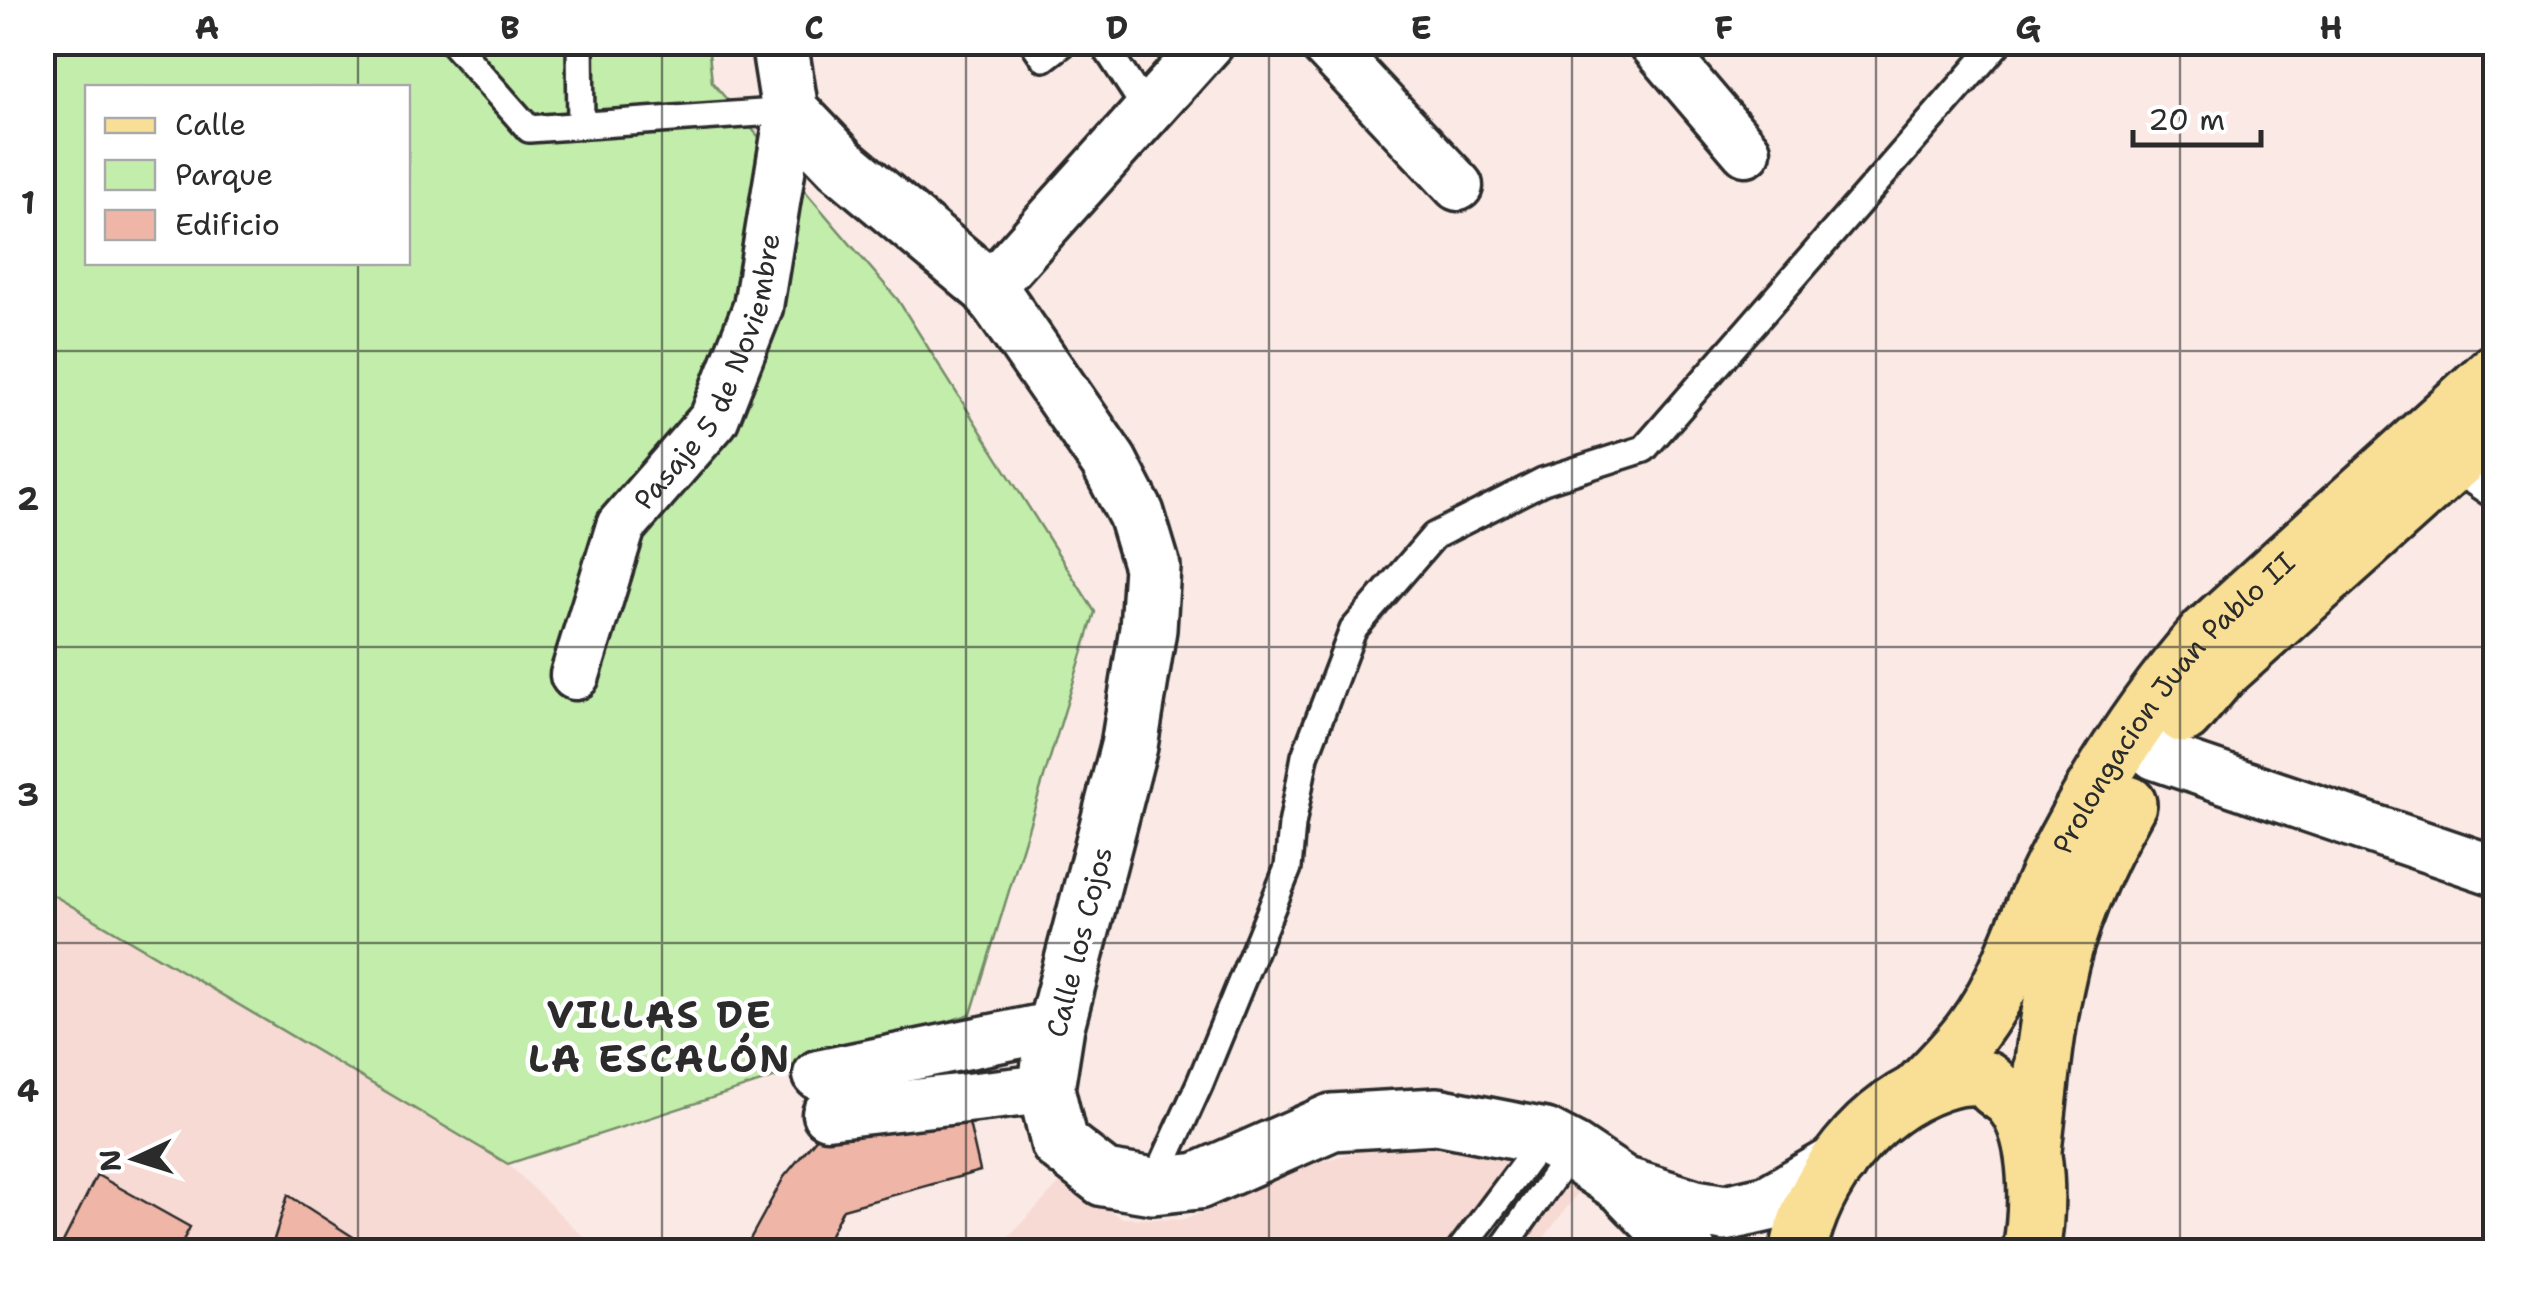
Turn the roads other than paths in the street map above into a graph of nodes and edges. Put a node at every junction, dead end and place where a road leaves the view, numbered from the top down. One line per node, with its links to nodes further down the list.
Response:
1 (452, 42): 13 (lane)
2 (580, 42): 13 (lane)
3 (778, 42): 11 (street)
4 (1033, 42): 5 (lane)
5 (1065, 42)
6 (1102, 42): 12 (lane)
7 (1210, 42): 12 (street)
8 (1323, 42): 15 (street)
9 (1654, 42): 14 (street)
10 (1999, 42): 29 (lane)
11 (790, 111): 13 (lane); 16 (street, Calle los Cojos); 19 (street, Pasaje 5 de Noviembre)
12 (1148, 112): 16 (street)
13 (580, 126)
14 (1746, 150)
15 (1458, 186)
16 (989, 288): 22 (street, Calle los Cojos)
17 (2496, 371): 24 (main road, Prolongacion Juan Pablo II)
18 (2483, 455): 20 (main road, Prolongacion Juan Pablo II)
19 (576, 675)
20 (2155, 755): 21 (street); 26 (main road, Prolongacion Juan Pablo II)
21 (2496, 871)
22 (1056, 1026): 23 (street, Calle los Cojos); 23 (street)
23 (1046, 1089): 29 (street, Calle los Cojos)
24 (1920, 1090): 26 (main road); 27 (main road)
25 (1559, 1144): 28 (street, Calle los Cojos); 29 (street, Calle los Cojos); 30 (lane); 31 (lane)
26 (2033, 1150): 34 (main road)
27 (1838, 1163): 28 (street, Calle los Cojos); 33 (main road)
28 (1623, 1185): 32 (street)
29 (1153, 1186)
30 (1459, 1252)
31 (1500, 1252)
32 (1688, 1252)
33 (1798, 1252)
34 (2031, 1252)

